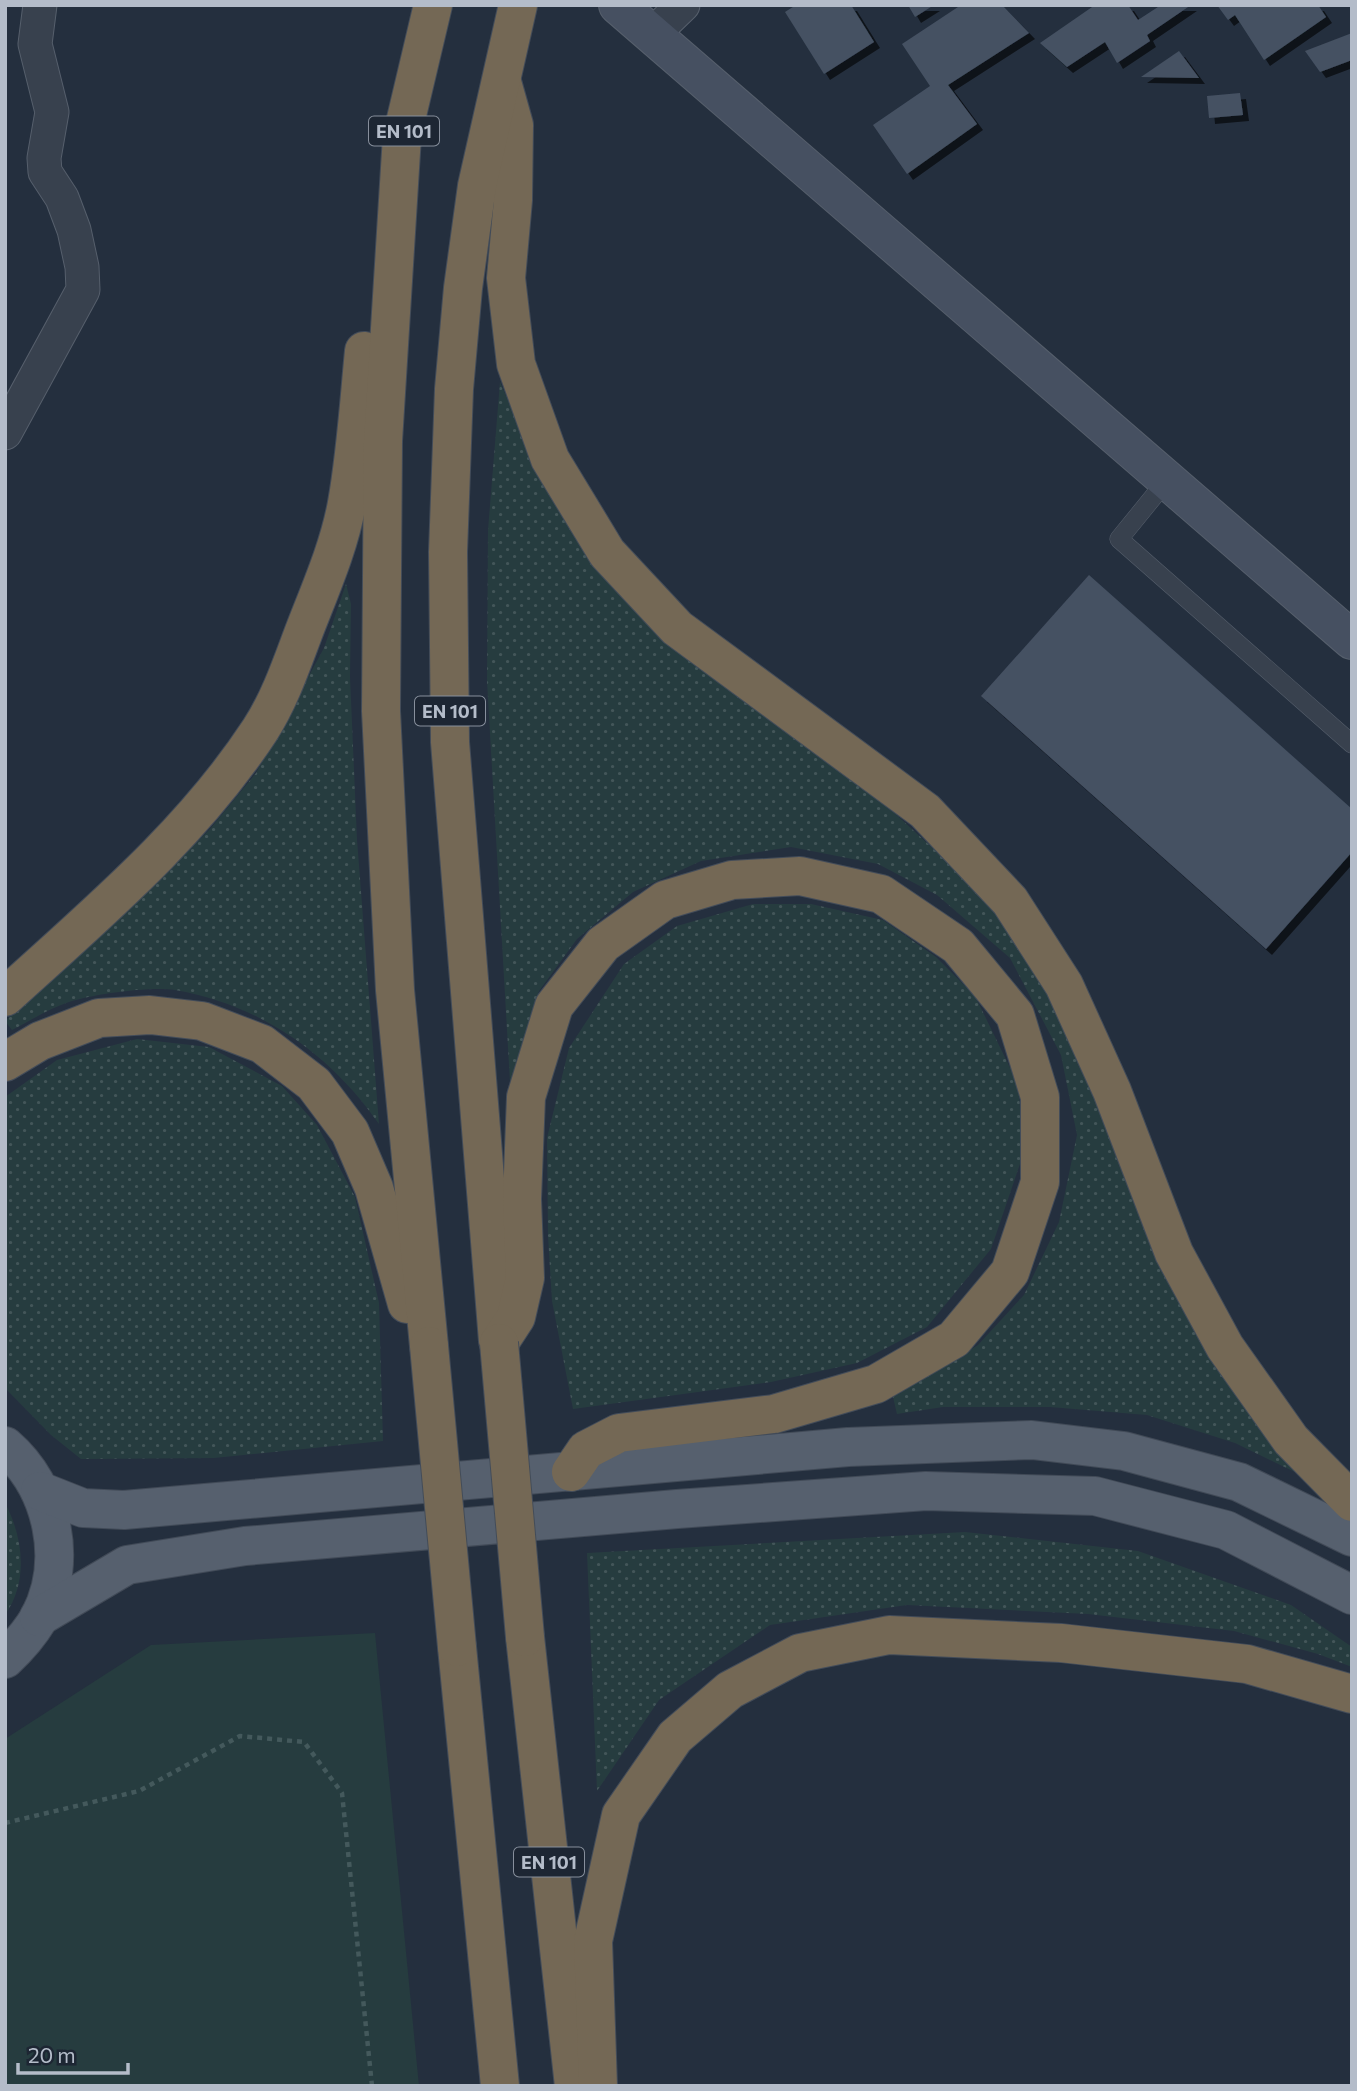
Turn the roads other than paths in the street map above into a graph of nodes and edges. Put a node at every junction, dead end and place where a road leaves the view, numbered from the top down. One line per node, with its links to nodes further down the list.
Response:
1 (40, 5): 9 (street)
2 (433, 5): 8 (highway, EN 101)
3 (518, 5): 7 (highway, EN 101)
4 (618, 5): 6 (street)
5 (684, 5): 6 (street)
6 (653, 34): 10 (street)
7 (502, 82): 15 (highway, EN 101); 20 (highway)
8 (395, 260): 13 (highway); 16 (highway, EN 101)
9 (5, 433)
10 (1167, 480): 11 (street); 12 (lane)
11 (1352, 640)
12 (1352, 744)
13 (5, 997)
14 (5, 1062): 16 (highway)
15 (499, 1343): 18 (highway); 27 (highway, EN 101, bridge)
16 (429, 1346): 26 (highway, EN 101, bridge)
17 (5, 1446): 19 (main road)
18 (571, 1472): 19 (main road); 21 (main road)
19 (40, 1491): 23 (main road)
20 (1352, 1502)
21 (1352, 1537)
22 (1352, 1595): 23 (main road)
23 (39, 1617): 24 (main road)
24 (5, 1659)
25 (1352, 1694): 28 (highway)
26 (500, 2086)
27 (574, 2086)
28 (598, 2086)

